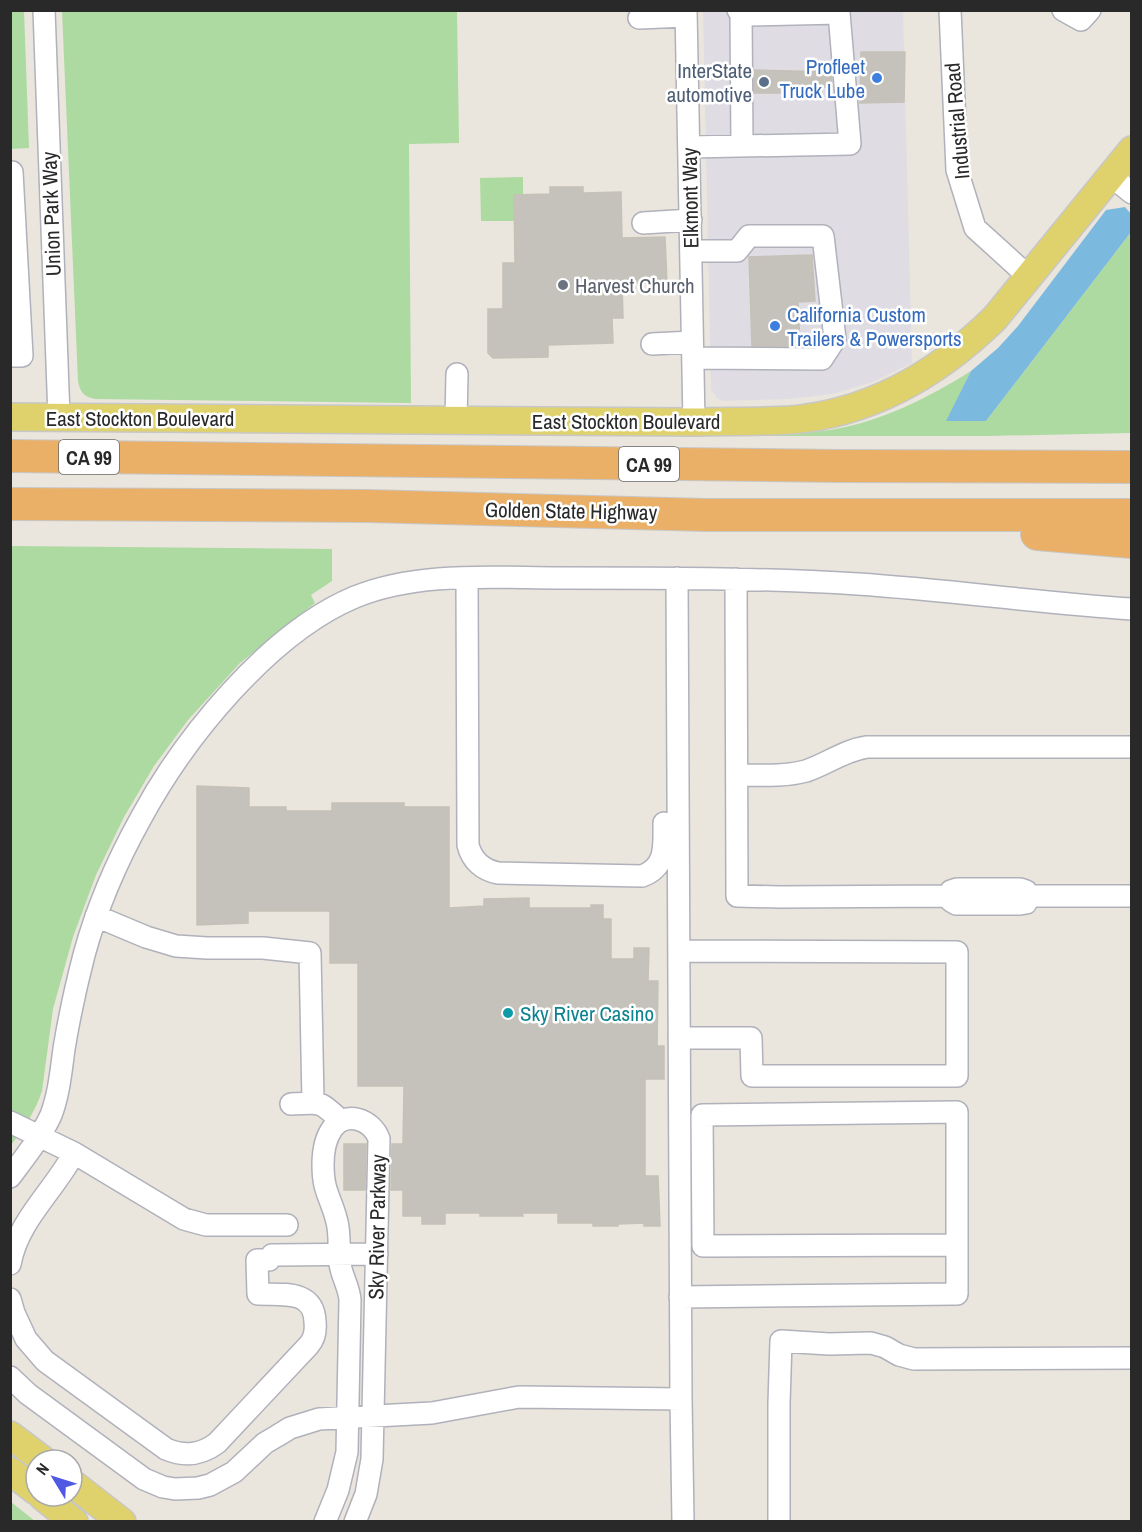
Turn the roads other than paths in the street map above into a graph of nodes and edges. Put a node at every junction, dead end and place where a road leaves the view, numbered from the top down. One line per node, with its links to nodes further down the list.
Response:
1 (44, 10): 23 (street, Union Park Way)
2 (950, 10): 16 (street, Industrial Road)
3 (1063, 10): 4 (street)
4 (1090, 10)
5 (739, 11): 8 (street); 8 (street)
6 (686, 14): 7 (street); 9 (street, Elkmont Way)
7 (639, 18)
8 (742, 146): 9 (street)
9 (689, 147): 13 (street, Elkmont Way)
10 (1131, 150): 12 (main road, East Stockton Boulevard)
11 (10, 172): 17 (street)
12 (1121, 184): 16 (main road, East Stockton Boulevard)
13 (691, 220): 14 (street); 15 (street, Elkmont Way)
14 (644, 223)
15 (692, 251): 19 (street, Elkmont Way); 19 (street)
16 (1029, 277): 25 (main road, East Stockton Boulevard)
17 (15, 308): 20 (street)
18 (652, 344): 19 (street)
19 (692, 350): 25 (street, Elkmont Way)
20 (10, 356)
21 (457, 374): 24 (street)
22 (10, 417): 23 (main road, East Stockton Boulevard)
23 (59, 417): 24 (main road, East Stockton Boulevard)
24 (456, 420): 25 (main road, East Stockton Boulevard)
25 (694, 422)
26 (1131, 446): 28 (highway)
27 (10, 456): 28 (highway, CA 99)
28 (840, 466): 29 (highway, CA 99)
29 (1131, 467)
30 (10, 504): 31 (highway, Golden State Highway / CA 99)
31 (939, 515): 32 (highway, Golden State Highway / CA 99); 33 (highway)
32 (1131, 515)
33 (1131, 542)
34 (670, 578): 35 (street); 35 (street); 36 (street); 42 (street)
35 (467, 579): 41 (street)
36 (736, 579): 37 (street); 39 (street)
37 (1131, 609)
38 (1131, 747): 39 (street)
39 (736, 775): 40 (street)
40 (1131, 896)
41 (96, 916): 44 (street); 48 (street)
42 (679, 951): 43 (street); 43 (street)
43 (679, 1038): 56 (street)
44 (313, 1101): 45 (street); 46 (street)
45 (291, 1104)
46 (341, 1121): 53 (street, Sky River Parkway); 54 (street, Sky River Parkway)
47 (10, 1122): 48 (street)
48 (39, 1137): 49 (street); 50 (street)
49 (74, 1153): 51 (street); 55 (street)
50 (10, 1177)
51 (287, 1226)
52 (957, 1245): 52 (street); 56 (street)
53 (340, 1260): 54 (street); 57 (street); 62 (street, Sky River Parkway)
54 (377, 1260): 61 (street, Sky River Parkway)
55 (10, 1264)
56 (680, 1297): 60 (street)
57 (10, 1299)
58 (1131, 1358): 74 (street)
59 (10, 1377): 62 (street)
60 (681, 1399): 61 (street); 73 (street)
61 (373, 1417): 62 (street); 72 (street, Sky River Parkway)
62 (348, 1418): 71 (street, Sky River Parkway)
63 (10, 1435): 64 (main road)
64 (27, 1448)
65 (10, 1471): 66 (main road)
66 (24, 1482)
67 (84, 1492): 70 (main road)
68 (57, 1508): 69 (main road)
69 (74, 1521)
70 (122, 1521)
71 (326, 1521)
72 (355, 1521)
73 (683, 1521)
74 (779, 1521)

